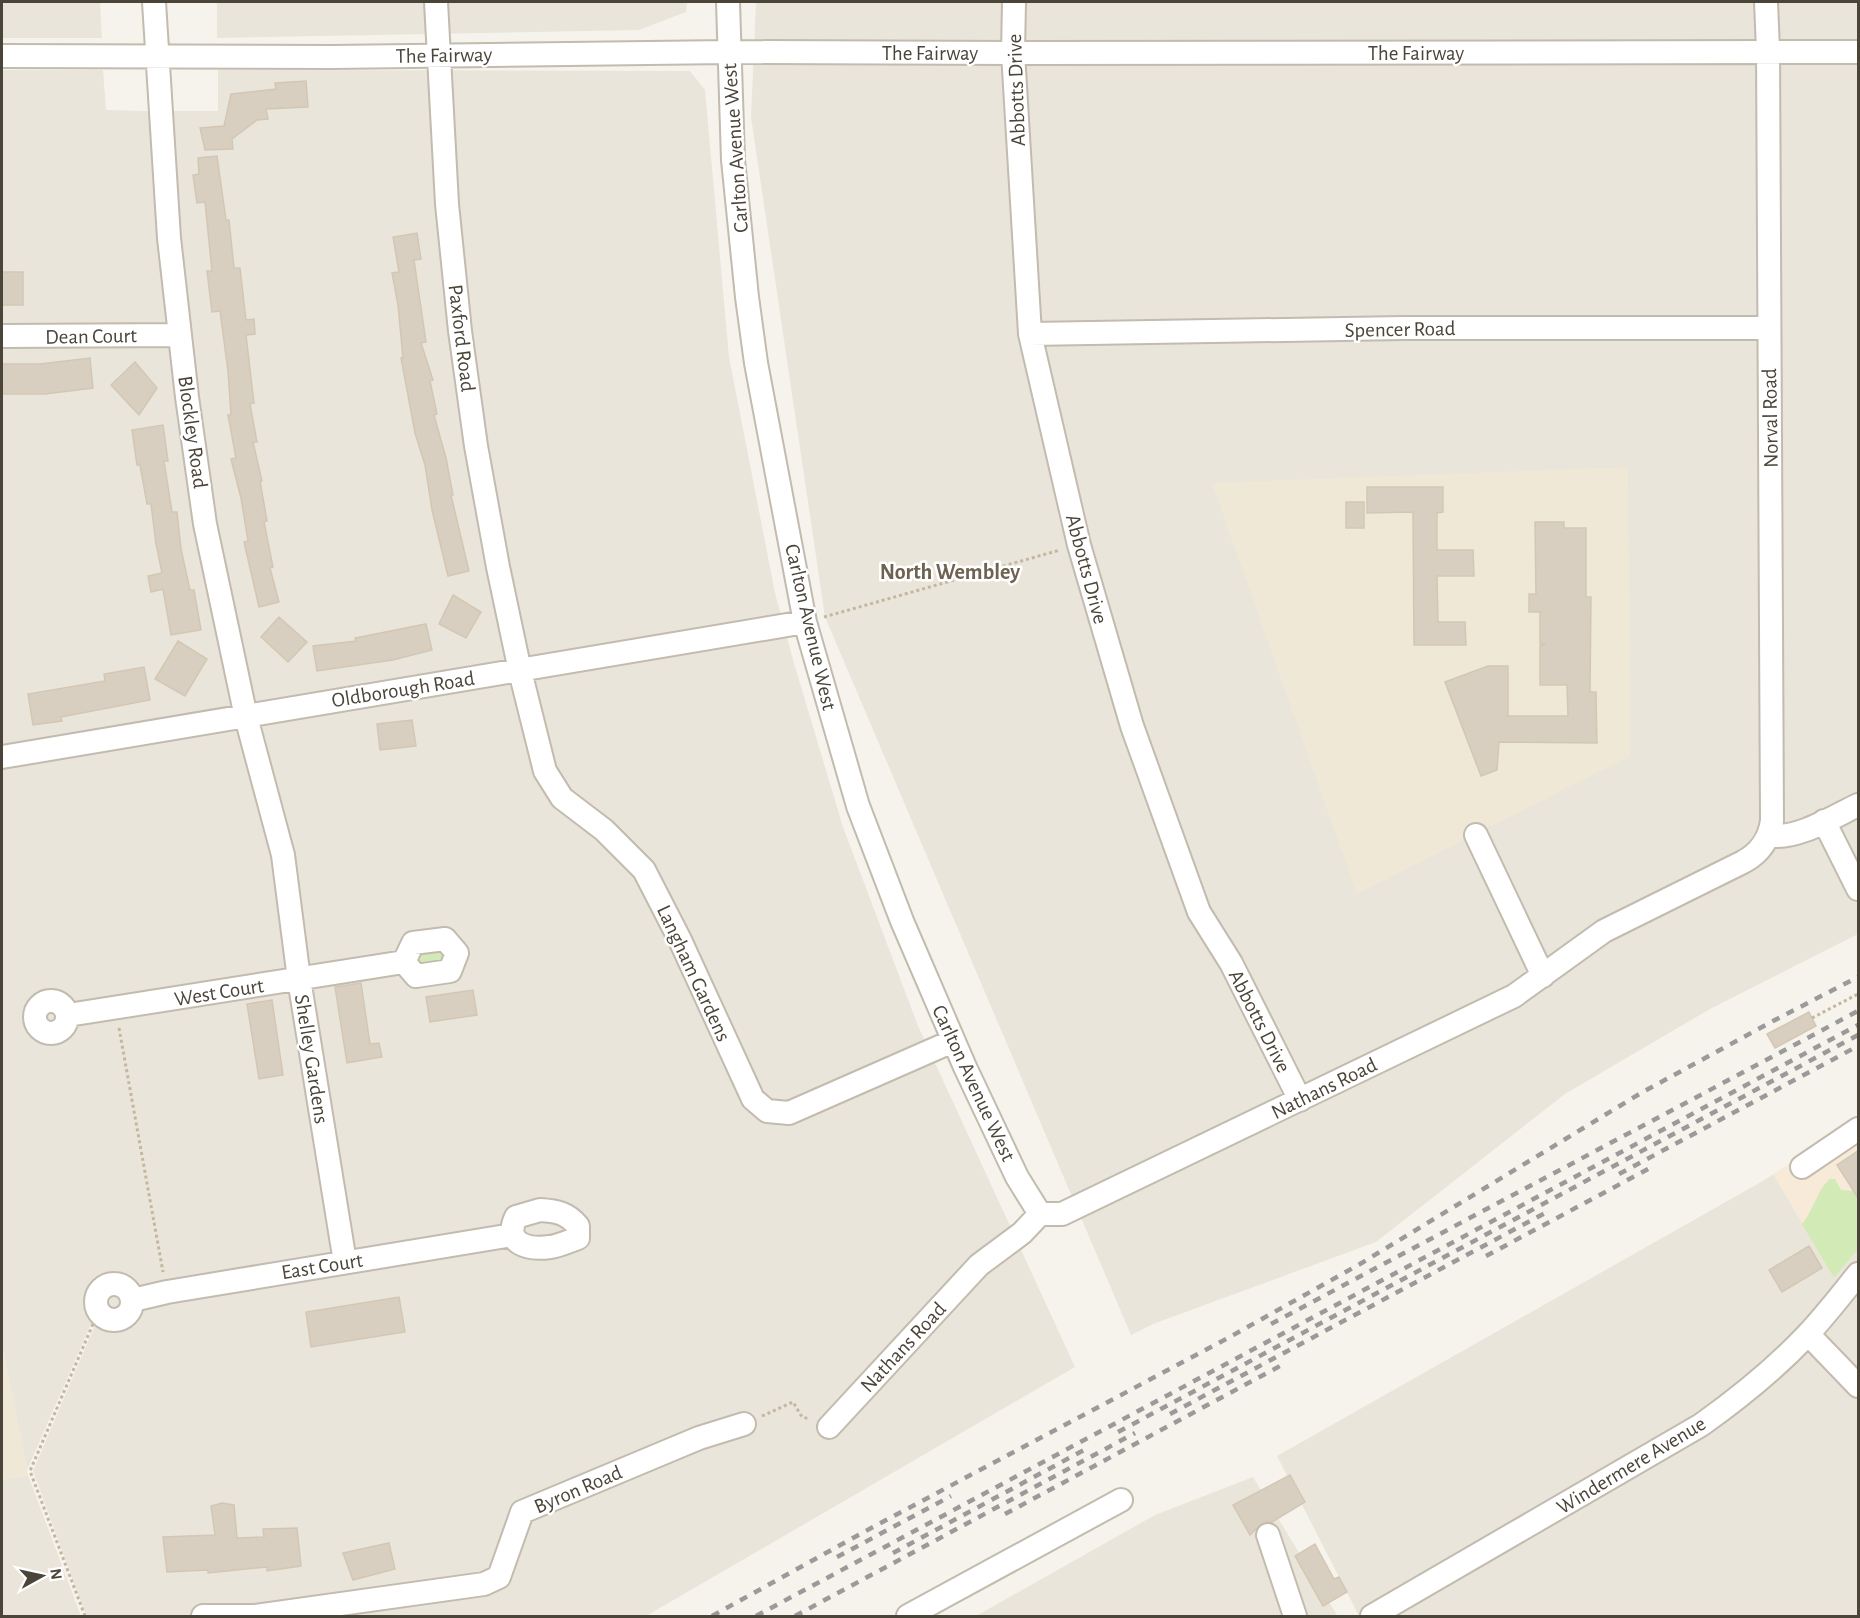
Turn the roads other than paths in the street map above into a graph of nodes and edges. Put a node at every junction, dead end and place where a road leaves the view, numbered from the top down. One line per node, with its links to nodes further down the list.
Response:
1 (154, 2): 12 (street, Blockley Road)
2 (436, 2): 10 (street, Paxford Road)
3 (728, 2): 7 (street, Carlton Avenue West)
4 (1014, 2): 9 (street, Abbotts Drive)
5 (1766, 2): 6 (street, Norval Road)
6 (1768, 51): 8 (street, The Fairway); 9 (street, The Fairway); 13 (street, Norval Road)
7 (728, 52): 9 (street, The Fairway); 10 (street, The Fairway); 17 (street, Carlton Avenue West)
8 (1858, 52)
9 (1013, 53): 14 (street, Abbotts Drive)
10 (438, 55): 12 (street, The Fairway); 18 (street, Paxford Road)
11 (2, 56): 12 (street, The Fairway)
12 (158, 56): 15 (street, Blockley Road)
13 (1769, 328): 14 (street, Spencer Road); 23 (street, Norval Road)
14 (1030, 334): 32 (street, Abbotts Drive)
15 (180, 335): 16 (street, Dean Court); 19 (street, Blockley Road)
16 (2, 336)
17 (805, 622): 18 (street, Oldborough Road); 31 (street, Carlton Avenue West)
18 (520, 671): 19 (street, Oldborough Road); 31 (street, Langham Gardens)
19 (246, 717): 20 (street, Oldborough Road); 25 (street, Blockley Road)
20 (2, 757)
21 (1858, 805): 22 (street)
22 (1824, 821): 23 (street); 26 (street)
23 (1770, 835): 28 (street, Nathans Road)
24 (1476, 836): 28 (street)
25 (283, 855): 29 (street, Shelley Gardens)
26 (1858, 889)
27 (404, 962): 29 (street, West Court)
28 (1543, 976): 32 (street, Nathans Road)
29 (299, 979): 30 (street, West Court); 37 (street, Shelley Gardens)
30 (68, 1015)
31 (953, 1041): 35 (street, Carlton Avenue West)
32 (1300, 1100): 35 (street, Nathans Road)
33 (1858, 1129): 34 (street)
34 (1802, 1167)
35 (1040, 1214): 43 (street, Nathans Road)
36 (512, 1235): 37 (street, East Court)
37 (345, 1262): 39 (street, East Court)
38 (1858, 1274): 40 (street, Windermere Avenue)
39 (133, 1300): 39 (street)
40 (1808, 1334): 41 (street); 49 (street, Windermere Avenue)
41 (1858, 1386)
42 (744, 1424): 46 (street, Byron Road)
43 (829, 1427)
44 (1120, 1500): 47 (street)
45 (1268, 1534): 48 (street)
46 (203, 1617)
47 (908, 1617)
48 (1295, 1617)
49 (1372, 1617)

